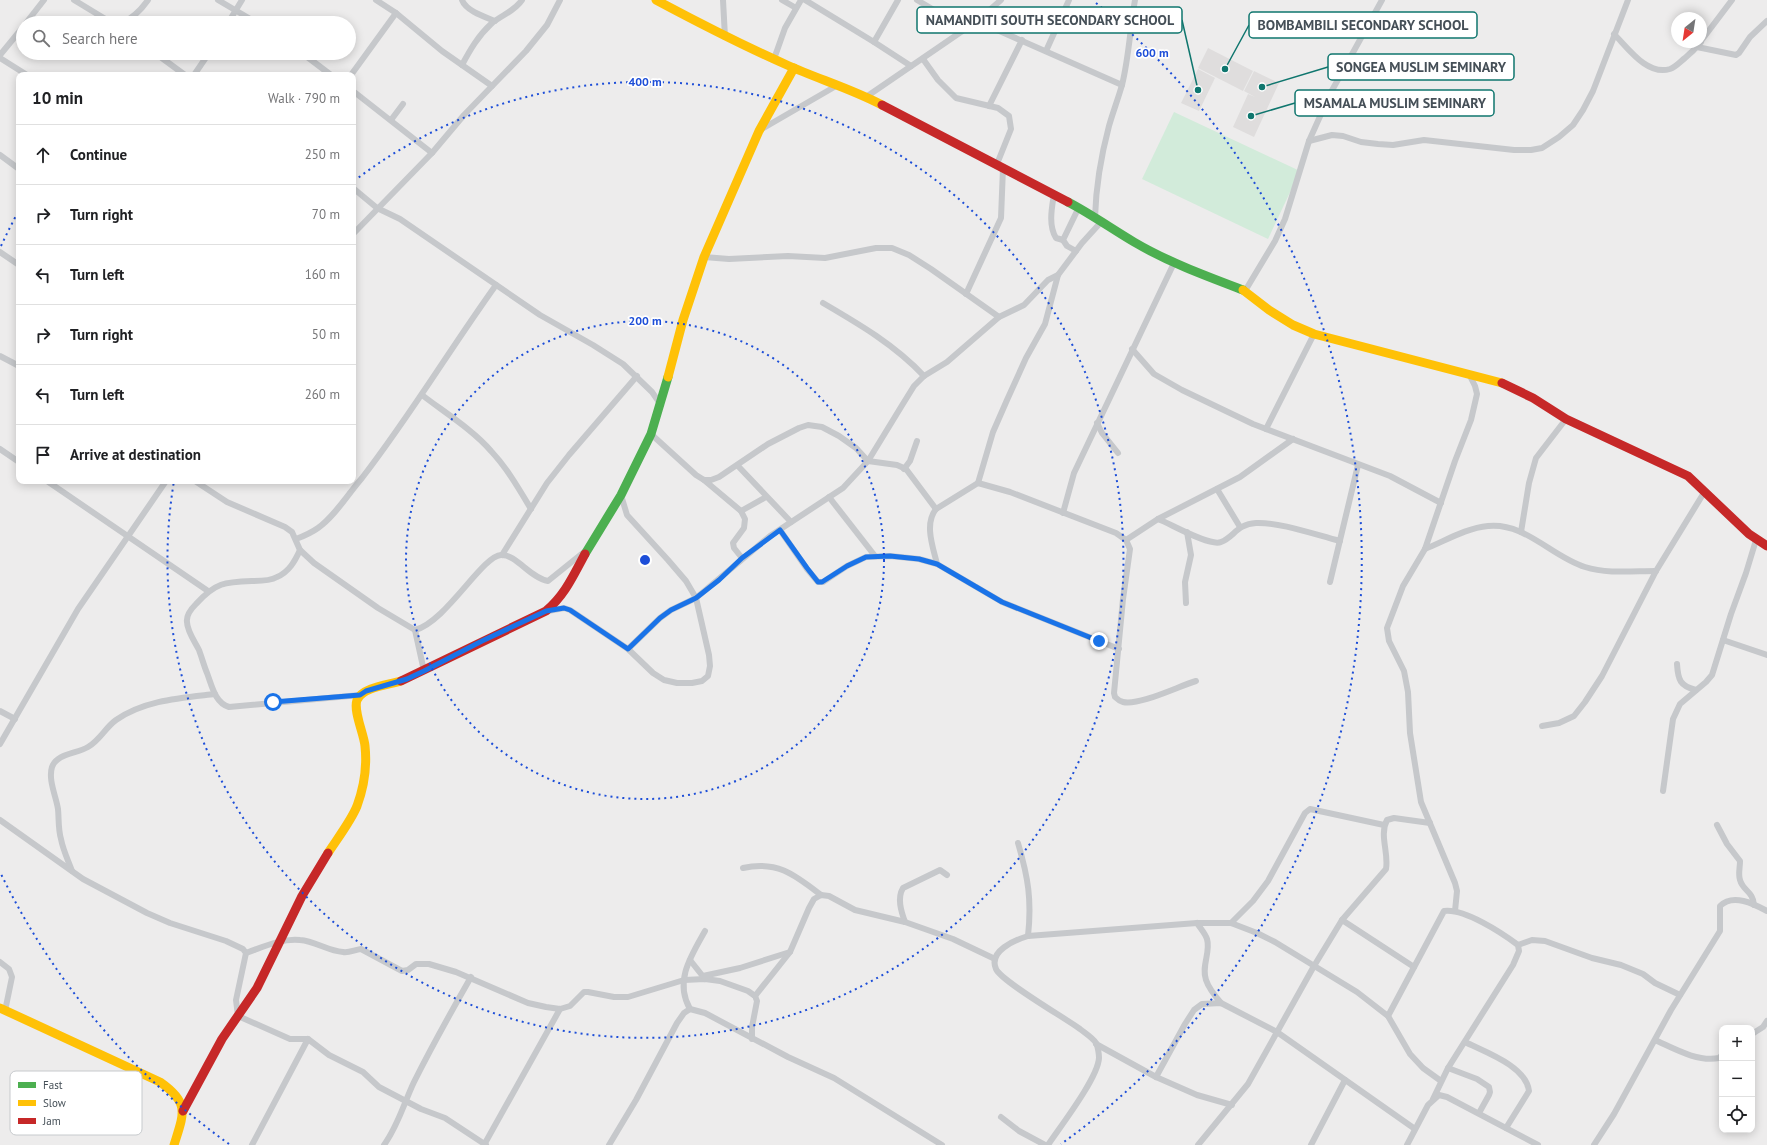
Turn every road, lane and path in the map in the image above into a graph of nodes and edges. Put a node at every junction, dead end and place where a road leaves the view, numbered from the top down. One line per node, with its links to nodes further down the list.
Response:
1 (44, 0): 26 (street)
2 (74, 0): 27 (street)
3 (148, 0): 28 (street)
4 (218, 0): 24 (street)
5 (242, 0): 24 (street)
6 (376, 0): 25 (street)
7 (462, 0): 31 (street)
8 (522, 0): 31 (street)
9 (560, 0): 60 (street)
10 (656, 0): 38 (street)
11 (723, 0): 38 (street)
12 (782, 0): 23 (street)
13 (801, 0): 23 (street)
14 (805, 0): 40 (street)
15 (898, 0): 40 (street)
16 (917, 0): 34 (street)
17 (1000, 0): 32 (street)
18 (1069, 0): 43 (street)
19 (1135, 0): 59 (street)
20 (1382, 0): 68 (street)
21 (1628, 0): 35 (street)
22 (1732, 0): 36 (street)
23 (796, 8): 46 (street)
24 (236, 10): 29 (street); 30 (street)
25 (396, 13): 51 (street); 58 (street)
26 (31, 16)
27 (100, 16)
28 (134, 16)
29 (232, 16)
30 (246, 16)
31 (495, 21): 51 (street)
32 (977, 21): 34 (street); 39 (street)
33 (1767, 21): 41 (street)
34 (966, 29): 47 (street)
35 (1614, 34): 42 (street); 68 (street)
36 (1707, 34)
37 (16, 36): 44 (street)
38 (726, 37): 46 (street)
39 (1022, 40): 43 (street); 65 (street)
40 (874, 42): 52 (street)
41 (1707, 46)
42 (1695, 48)
43 (1046, 51): 59 (street)
44 (0, 55)
45 (0, 58): 54 (street)
46 (774, 59): 53 (street)
47 (923, 59): 52 (street); 65 (street)
48 (165, 60): 55 (street)
49 (204, 60): 56 (street)
50 (311, 60): 57 (street)
51 (462, 65): 60 (street)
52 (911, 66): 63 (street)
53 (794, 68): 61 (street); 67 (street)
54 (22, 72)
55 (181, 72)
56 (196, 72)
57 (327, 72)
58 (353, 72)
59 (1122, 85): 77 (street)
60 (492, 86): 69 (street)
61 (836, 86): 63 (street); 67 (street)
62 (356, 93): 66 (street)
63 (866, 97): 71 (street)
64 (403, 104): 66 (street)
65 (989, 106): 71 (street)
66 (391, 120): 69 (street)
67 (759, 131): 82 (street)
68 (1310, 141): 87 (street)
69 (432, 153): 76 (street)
70 (0, 155): 72 (street)
71 (1000, 166): 74 (street); 88 (street)
72 (16, 167)
73 (356, 190): 76 (street)
74 (1054, 194): 75 (street); 79 (street)
75 (1079, 207): 77 (street); 79 (street)
76 (377, 208): 78 (street); 86 (street)
77 (1098, 219): 80 (street); 84 (street)
78 (356, 231)
79 (1063, 240): 80 (street)
80 (1076, 251): 85 (street)
81 (0, 252): 83 (street)
82 (704, 257): 88 (street); 99 (street)
83 (16, 263)
84 (1174, 263): 87 (street); 92 (street)
85 (1058, 275): 90 (street); 114 (street)
86 (496, 285): 96 (street); 98 (street)
87 (1244, 291): 91 (street)
88 (966, 294): 90 (street)
89 (823, 303): 97 (street)
90 (998, 317): 97 (street)
91 (1314, 334): 95 (street); 102 (street)
92 (1132, 349): 101 (street); 102 (street)
93 (0, 356): 94 (street)
94 (16, 364)
95 (1469, 374): 100 (street); 125 (street)
96 (637, 376): 99 (street); 126 (street)
97 (924, 376): 109 (street)
98 (422, 395): 119 (street); 126 (street)
99 (661, 404): 103 (street)
100 (1566, 419): 121 (street); 135 (street)
101 (1097, 423): 107 (street); 129 (street)
102 (1266, 429): 104 (street)
103 (652, 434): 113 (street); 122 (street)
104 (1293, 439): 110 (street); 120 (street)
105 (917, 441): 112 (street)
106 (0, 449): 108 (street)
107 (1118, 453)
108 (16, 460)
109 (868, 460): 111 (street); 112 (street); 124 (street)
110 (1358, 465): 125 (street); 140 (street)
111 (738, 466): 113 (street); 123 (street)
112 (904, 469): 127 (street)
113 (704, 480): 128 (street)
114 (978, 483): 127 (street); 129 (street)
115 (51, 484): 136 (street)
116 (164, 484): 136 (street)
117 (200, 484): 137 (street)
118 (356, 484): 137 (street)
119 (356, 484)
120 (1217, 489): 130 (street); 132 (street)
121 (1705, 491): 139 (street); 149 (street)
122 (621, 495): 144 (street); 152 (street)
123 (766, 497): 128 (street); 131 (street)
124 (829, 497): 131 (street); 146 (street)
125 (1441, 502): 142 (street)
126 (531, 509): 145 (street)
127 (936, 510): 148 (street)
128 (741, 511): 147 (street)
129 (1063, 513): 138 (street)
130 (1158, 519): 134 (street); 138 (street)
131 (791, 522): 133 (street)
132 (1240, 527): 134 (street); 140 (street)
133 (780, 530): 146 (street); 147 (street)
134 (1187, 532): 153 (street)
135 (1521, 532): 142 (street); 149 (street)
136 (128, 535): 151 (street); 167 (street)
137 (296, 539): 143 (street)
138 (1126, 540): 158 (street)
139 (1756, 540): 141 (street); 156 (street)
140 (1340, 541): 150 (street)
141 (1767, 546)
142 (1425, 549): 172 (street)
143 (300, 550): 151 (street); 155 (street)
144 (587, 550): 145 (street); 154 (street)
145 (502, 555): 155 (street)
146 (875, 556): 148 (street)
147 (742, 558): 152 (street)
148 (937, 564): 158 (street)
149 (1656, 571): 168 (street)
150 (1330, 582)
151 (208, 591): 164 (street)
152 (696, 598): 157 (street); 157 (street)
153 (1186, 603)
154 (546, 611): 157 (street); 161 (street)
155 (415, 630): 161 (street)
156 (1723, 640): 159 (street); 163 (street)
157 (628, 649)
158 (1119, 649): 162 (street)
159 (1767, 655)
160 (1677, 664): 163 (street)
161 (424, 671): 165 (street)
162 (1196, 681)
163 (1696, 690): 170 (street)
164 (215, 694): 165 (street); 177 (street)
165 (360, 695): 189 (street)
166 (0, 711): 167 (street)
167 (15, 719): 169 (street)
168 (1542, 726)
169 (0, 744)
170 (1663, 791)
171 (0, 820): 177 (street)
172 (1430, 823): 173 (street); 181 (street)
173 (1384, 825): 183 (street); 186 (street)
174 (1717, 826): 180 (street)
175 (1018, 842): 188 (street)
176 (743, 868): 179 (street)
177 (72, 870): 193 (street)
178 (947, 875): 184 (street)
179 (821, 895): 184 (street); 192 (street)
180 (1754, 904): 182 (street); 203 (street)
181 (1456, 911): 190 (street); 199 (street)
182 (1767, 911)
183 (1342, 920): 198 (street); 199 (street)
184 (905, 922): 195 (street)
185 (1197, 923): 186 (street); 188 (street); 205 (street)
186 (1231, 923): 198 (street)
187 (705, 931): 196 (street)
188 (1028, 936): 195 (street)
189 (279, 942): 191 (street); 194 (street); 200 (street)
190 (1518, 945): 203 (street); 217 (street)
191 (259, 949): 193 (street); 194 (street)
192 (790, 952): 201 (street); 204 (street)
193 (246, 953): 209 (street)
194 (274, 954): 209 (street)
195 (995, 958): 218 (street)
196 (690, 960): 201 (street); 202 (street)
197 (0, 962): 206 (street)
198 (1314, 966): 210 (street); 212 (street)
199 (1414, 967): 210 (street)
200 (471, 977): 207 (street); 227 (street)
201 (704, 977): 202 (street); 204 (street)
202 (684, 980): 207 (street); 208 (street)
203 (1680, 995): 216 (street)
204 (755, 996): 215 (street)
205 (1221, 1003): 212 (street); 223 (street)
206 (3, 1009): 221 (street)
207 (560, 1009): 237 (street)
208 (690, 1009): 215 (street); 238 (street)
209 (238, 1016): 214 (street); 229 (street)
210 (1388, 1016): 225 (street)
211 (1767, 1021): 213 (street)
212 (1278, 1032): 224 (street); 228 (street)
213 (1755, 1032)
214 (308, 1039): 227 (street); 235 (street)
215 (752, 1039): 239 (street)
216 (1655, 1040): 219 (street); 245 (street)
217 (1465, 1042): 220 (street); 232 (street)
218 (1096, 1044): 223 (street); 240 (street)
219 (1719, 1058)
220 (1448, 1068): 225 (street); 230 (street)
221 (136, 1071)
222 (142, 1074): 229 (street)
223 (1156, 1077): 228 (street)
224 (1345, 1080): 233 (street); 242 (street)
225 (1441, 1081): 226 (street)
226 (1433, 1099): 230 (street); 233 (street)
227 (405, 1101): 236 (street); 237 (street)
228 (1232, 1105): 241 (street)
229 (183, 1111): 234 (street)
230 (1478, 1113): 232 (street)
231 (1001, 1116): 240 (street)
232 (1506, 1128): 244 (street)
233 (1415, 1129): 243 (street)
234 (174, 1145)
235 (252, 1145)
236 (384, 1145)
237 (484, 1145)
238 (609, 1145)
239 (942, 1145)
240 (1047, 1145)
241 (1198, 1145)
242 (1311, 1145)
243 (1406, 1145)
244 (1538, 1145)
245 (1594, 1145)

